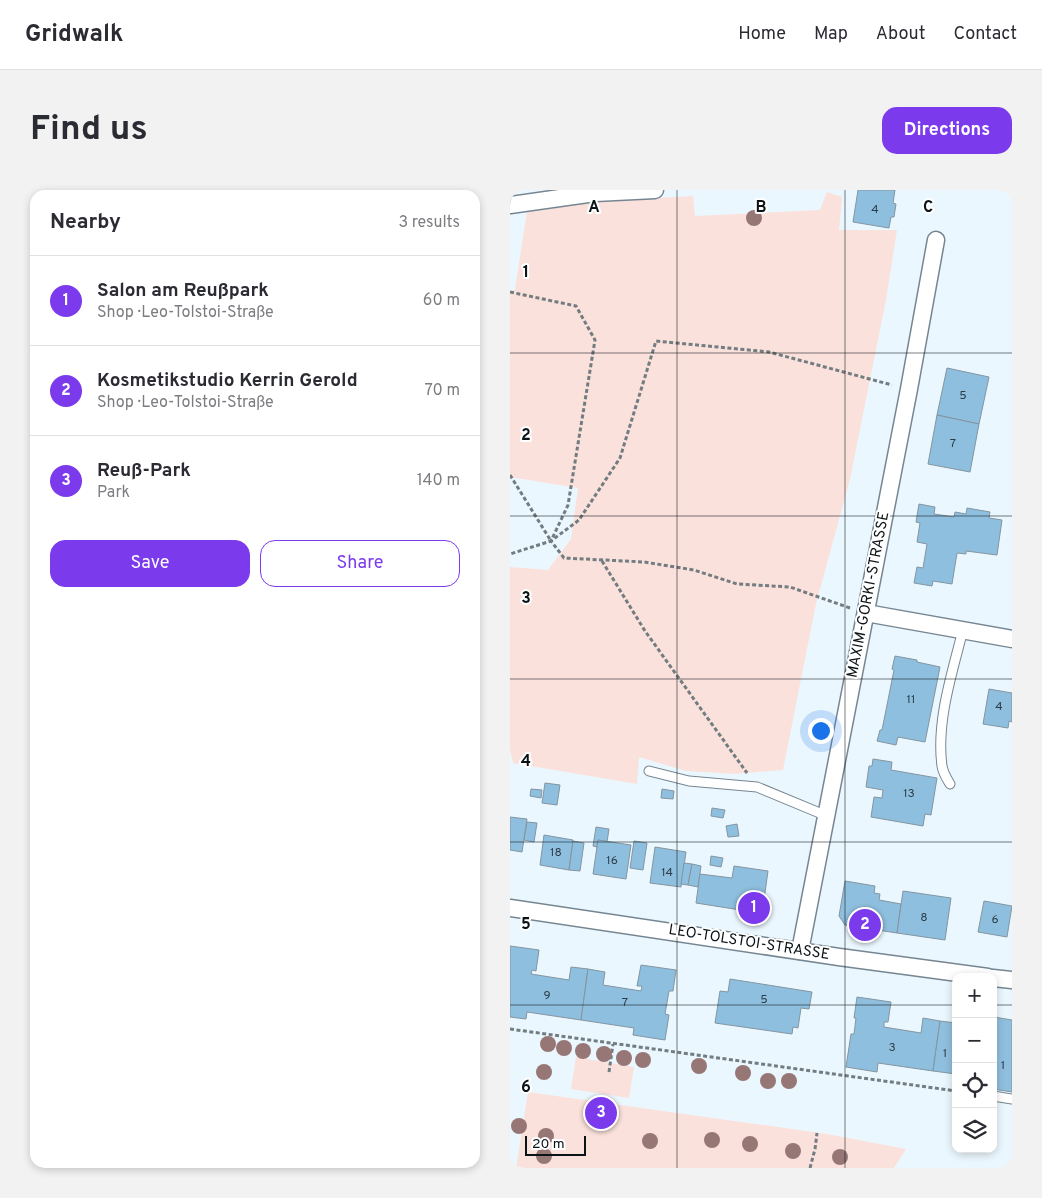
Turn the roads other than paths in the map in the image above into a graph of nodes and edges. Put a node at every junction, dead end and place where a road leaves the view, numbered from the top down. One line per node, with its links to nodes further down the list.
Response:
1 (655, 190): 2 (street)
2 (510, 206)
3 (936, 240): 4 (street, MAXIM-GORKI-STRASSE)
4 (866, 613): 5 (street); 9 (street, MAXIM-GORKI-STRASSE)
5 (963, 630): 6 (street); 8 (lane)
6 (1012, 639)
7 (649, 771): 9 (lane)
8 (950, 784)
9 (826, 816): 11 (street, MAXIM-GORKI-STRASSE)
10 (510, 908): 11 (street, LEO-TOLSTOI-STRASSE)
11 (800, 950): 12 (street, LEO-TOLSTOI-STRASSE)
12 (960, 973)
13 (997, 978): 14 (street)
14 (1012, 980)
15 (997, 1097): 16 (lane)
16 (1012, 1099)

